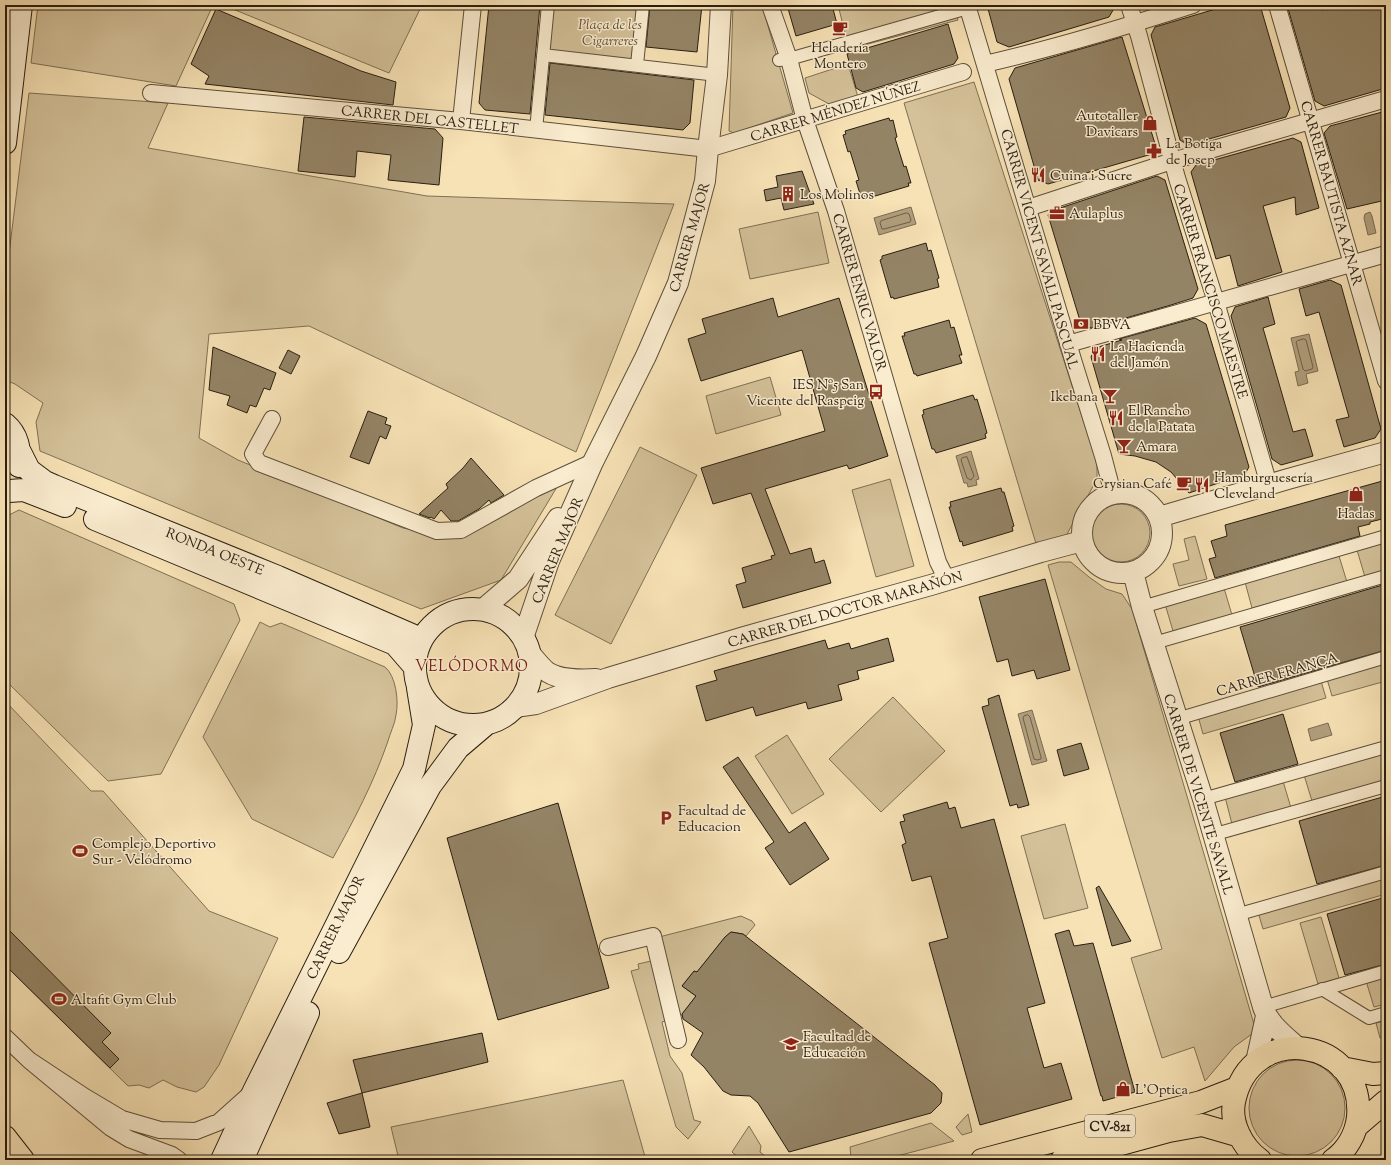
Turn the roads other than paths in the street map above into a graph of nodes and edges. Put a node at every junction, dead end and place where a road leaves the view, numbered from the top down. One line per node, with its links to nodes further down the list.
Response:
1 (8, 5): 13 (main road)
2 (22, 5): 26 (main road)
3 (473, 5): 24 (street)
4 (548, 5): 14 (street)
5 (643, 5): 17 (street)
6 (770, 5): 15 (street, CARRER ENRIC VALOR)
7 (1129, 5): 12 (street, CARRER FRANCISCO MAESTRE)
8 (1193, 5): 12 (street)
9 (1277, 5): 23 (street, CARRER BAUTISTA AZNAR)
10 (968, 7): 15 (street); 16 (street, CARRER VICENT SAVALL PASCUAL)
11 (723, 10): 19 (street, CARRER MAJOR)
12 (1135, 23): 16 (street); 28 (street, CARRER FRANCISCO MAESTRE)
13 (5, 29)
14 (543, 55): 17 (street); 25 (street)
15 (784, 60): 22 (street, CARRER ENRIC VALOR)
16 (985, 64): 29 (street, CARRER VICENT SAVALL PASCUAL)
17 (637, 65): 19 (street)
18 (963, 72): 22 (street, CARRER MÉNDEZ NÚÑEZ)
19 (717, 74): 27 (street, CARRER MAJOR)
20 (151, 93): 24 (street, CARRER DEL CASTELLET)
21 (1386, 99): 23 (street)
22 (805, 120): 27 (street, CARRER MÉNDEZ NÚÑEZ); 48 (street, CARRER ENRIC VALOR)
23 (1311, 120): 28 (street); 31 (street, CARRER BAUTISTA AZNAR)
24 (461, 121): 25 (street, CARRER DEL CASTELLET)
25 (536, 130): 27 (street, CARRER DEL CASTELLET)
26 (5, 143)
27 (708, 149): 39 (street, CARRER MAJOR)
28 (1172, 161): 29 (street); 32 (street, CARRER FRANCISCO MAESTRE)
29 (1028, 208): 33 (street, CARRER VICENT SAVALL PASCUAL)
30 (1386, 254): 31 (street)
31 (1353, 263): 32 (street); 34 (street, CARRER BAUTISTA AZNAR)
32 (1216, 302): 33 (street); 40 (street, CARRER FRANCISCO MAESTRE)
33 (1068, 344): 42 (street, CARRER VICENT SAVALL PASCUAL)
34 (1386, 382)
35 (272, 420): 39 (street)
36 (5, 424): 37 (main road, RONDA OESTE)
37 (20, 452): 41 (main road, RONDA OESTE); 51 (main road, RONDA OESTE)
38 (1386, 452): 40 (street)
39 (593, 462): 50 (street, CARRER MAJOR); 53 (street, CARRER MAJOR)
40 (1269, 485): 43 (street)
41 (7, 493): 55 (main road, RONDA OESTE)
42 (1113, 494): 43 (street); 45 (street)
43 (1159, 517): 46 (street)
44 (1386, 536): 49 (street)
45 (1082, 541): 46 (street); 48 (street, CARRER DEL DOCTOR MARAÑÓN)
46 (1133, 572): 49 (street, CARRER DE VICENTE SAVALL)
47 (1386, 576): 52 (street)
48 (947, 580): 56 (street, CARRER DEL DOCTOR MARAÑÓN)
49 (1142, 607): 52 (street, CARRER DE VICENTE SAVALL)
50 (482, 610): 51 (main road); 53 (main road)
51 (421, 639): 55 (main road)
52 (1154, 643): 59 (street, CARRER DE VICENTE SAVALL)
53 (526, 645): 56 (street); 58 (main road)
54 (1386, 658): 59 (street, CARRER FRANÇA)
55 (414, 666): 57 (main road)
56 (608, 678): 58 (street)
57 (418, 688): 60 (main road); 80 (main road, CARRER MAJOR)
58 (515, 707): 60 (main road)
59 (1177, 719): 63 (street, CARRER DE VICENTE SAVALL)
60 (485, 725): 88 (main road, CARRER MAJOR)
61 (1386, 747): 63 (street)
62 (1386, 786): 64 (street)
63 (1203, 800): 64 (street, CARRER DE VICENTE SAVALL)
64 (1212, 835): 66 (street, CARRER DE VICENTE SAVALL)
65 (1386, 872): 66 (street)
66 (1236, 915): 70 (street, CARRER DE VICENTE SAVALL)
67 (608, 947): 73 (street)
68 (1386, 970): 69 (street)
69 (1322, 989): 70 (street); 71 (street)
70 (1265, 1011): 74 (street); 76 (street)
71 (1386, 1013)
72 (5, 1037): 75 (street)
73 (678, 1040)
74 (1297, 1047): 76 (main road); 77 (main road)
75 (29, 1060): 80 (street); 86 (street)
76 (1256, 1062): 79 (main road)
77 (1342, 1068): 78 (main road); 82 (main road)
78 (1386, 1073)
79 (1237, 1088): 83 (main road); 89 (main road, CV-821)
80 (254, 1091): 87 (main road, CARRER MAJOR)
81 (1386, 1101): 82 (main road)
82 (1357, 1126): 92 (main road)
83 (1240, 1136): 90 (main road, CV-821); 91 (main road)
84 (5, 1137): 85 (main road)
85 (23, 1160)
86 (179, 1160)
87 (222, 1160)
88 (242, 1160)
89 (982, 1160)
90 (1062, 1160)
91 (1260, 1160)
92 (1333, 1160)

